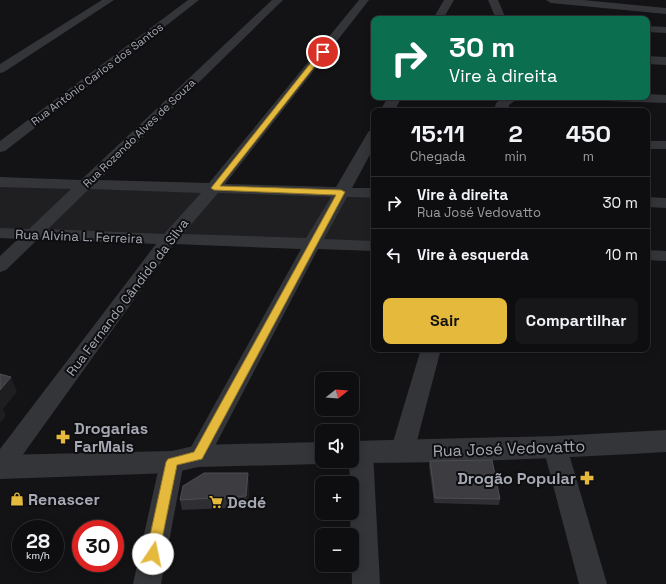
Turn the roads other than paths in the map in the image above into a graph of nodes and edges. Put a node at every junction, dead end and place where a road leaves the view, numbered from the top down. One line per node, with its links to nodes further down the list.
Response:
1 (109, 0): 17 (street)
2 (194, 0): 25 (street, Rua Antônio Carlos dos Santos)
3 (278, 0): 27 (street, Rua Rozendo Alves de Souza)
4 (364, 0): 28 (street, Rua Fernando Cândido da Silva)
5 (449, 0): 11 (street)
6 (493, 0): 12 (street)
7 (551, 0): 10 (street)
8 (660, 0): 9 (street)
9 (666, 6)
10 (666, 11)
11 (440, 16)
12 (500, 16)
13 (650, 30): 14 (street)
14 (666, 30)
15 (650, 60): 16 (street)
16 (666, 61)
17 (0, 69)
18 (650, 98): 19 (street)
19 (666, 98)
20 (508, 100): 21 (street)
21 (502, 108)
22 (371, 139): 29 (street)
23 (650, 144): 24 (street)
24 (666, 145)
25 (0, 148)
26 (0, 182): 27 (street)
27 (84, 185): 28 (street); 34 (street, Rua Rozendo Alves de Souza)
28 (214, 188): 29 (street); 35 (street, Rua Fernando Cândido da Silva)
29 (341, 192): 30 (street); 36 (street)
30 (371, 194)
31 (650, 202): 32 (street)
32 (666, 203)
33 (0, 234): 34 (street, Rua Alvina L. Ferreira)
34 (33, 235): 35 (street, Rua Alvina L. Ferreira); 40 (street, Rua Rozendo Alves de Souza)
35 (169, 239): 36 (street, Rua Alvina L. Ferreira); 49 (street, Rua Fernando Cândido da Silva)
36 (312, 244): 37 (street, Rua Alvina L. Ferreira); 47 (street)
37 (371, 246)
38 (650, 255): 39 (street)
39 (666, 256)
40 (0, 266)
41 (430, 352): 45 (street)
42 (666, 441): 43 (street, Rua José Vedovatto)
43 (555, 447): 45 (street, Rua José Vedovatto); 53 (street)
44 (359, 452): 45 (street, Rua José Vedovatto)
45 (402, 452)
46 (315, 453): 47 (street)
47 (198, 456): 48 (street)
48 (172, 462): 49 (street); 51 (street)
49 (0, 467)
50 (357, 468): 52 (street)
51 (147, 584)
52 (366, 584)
53 (593, 584)

